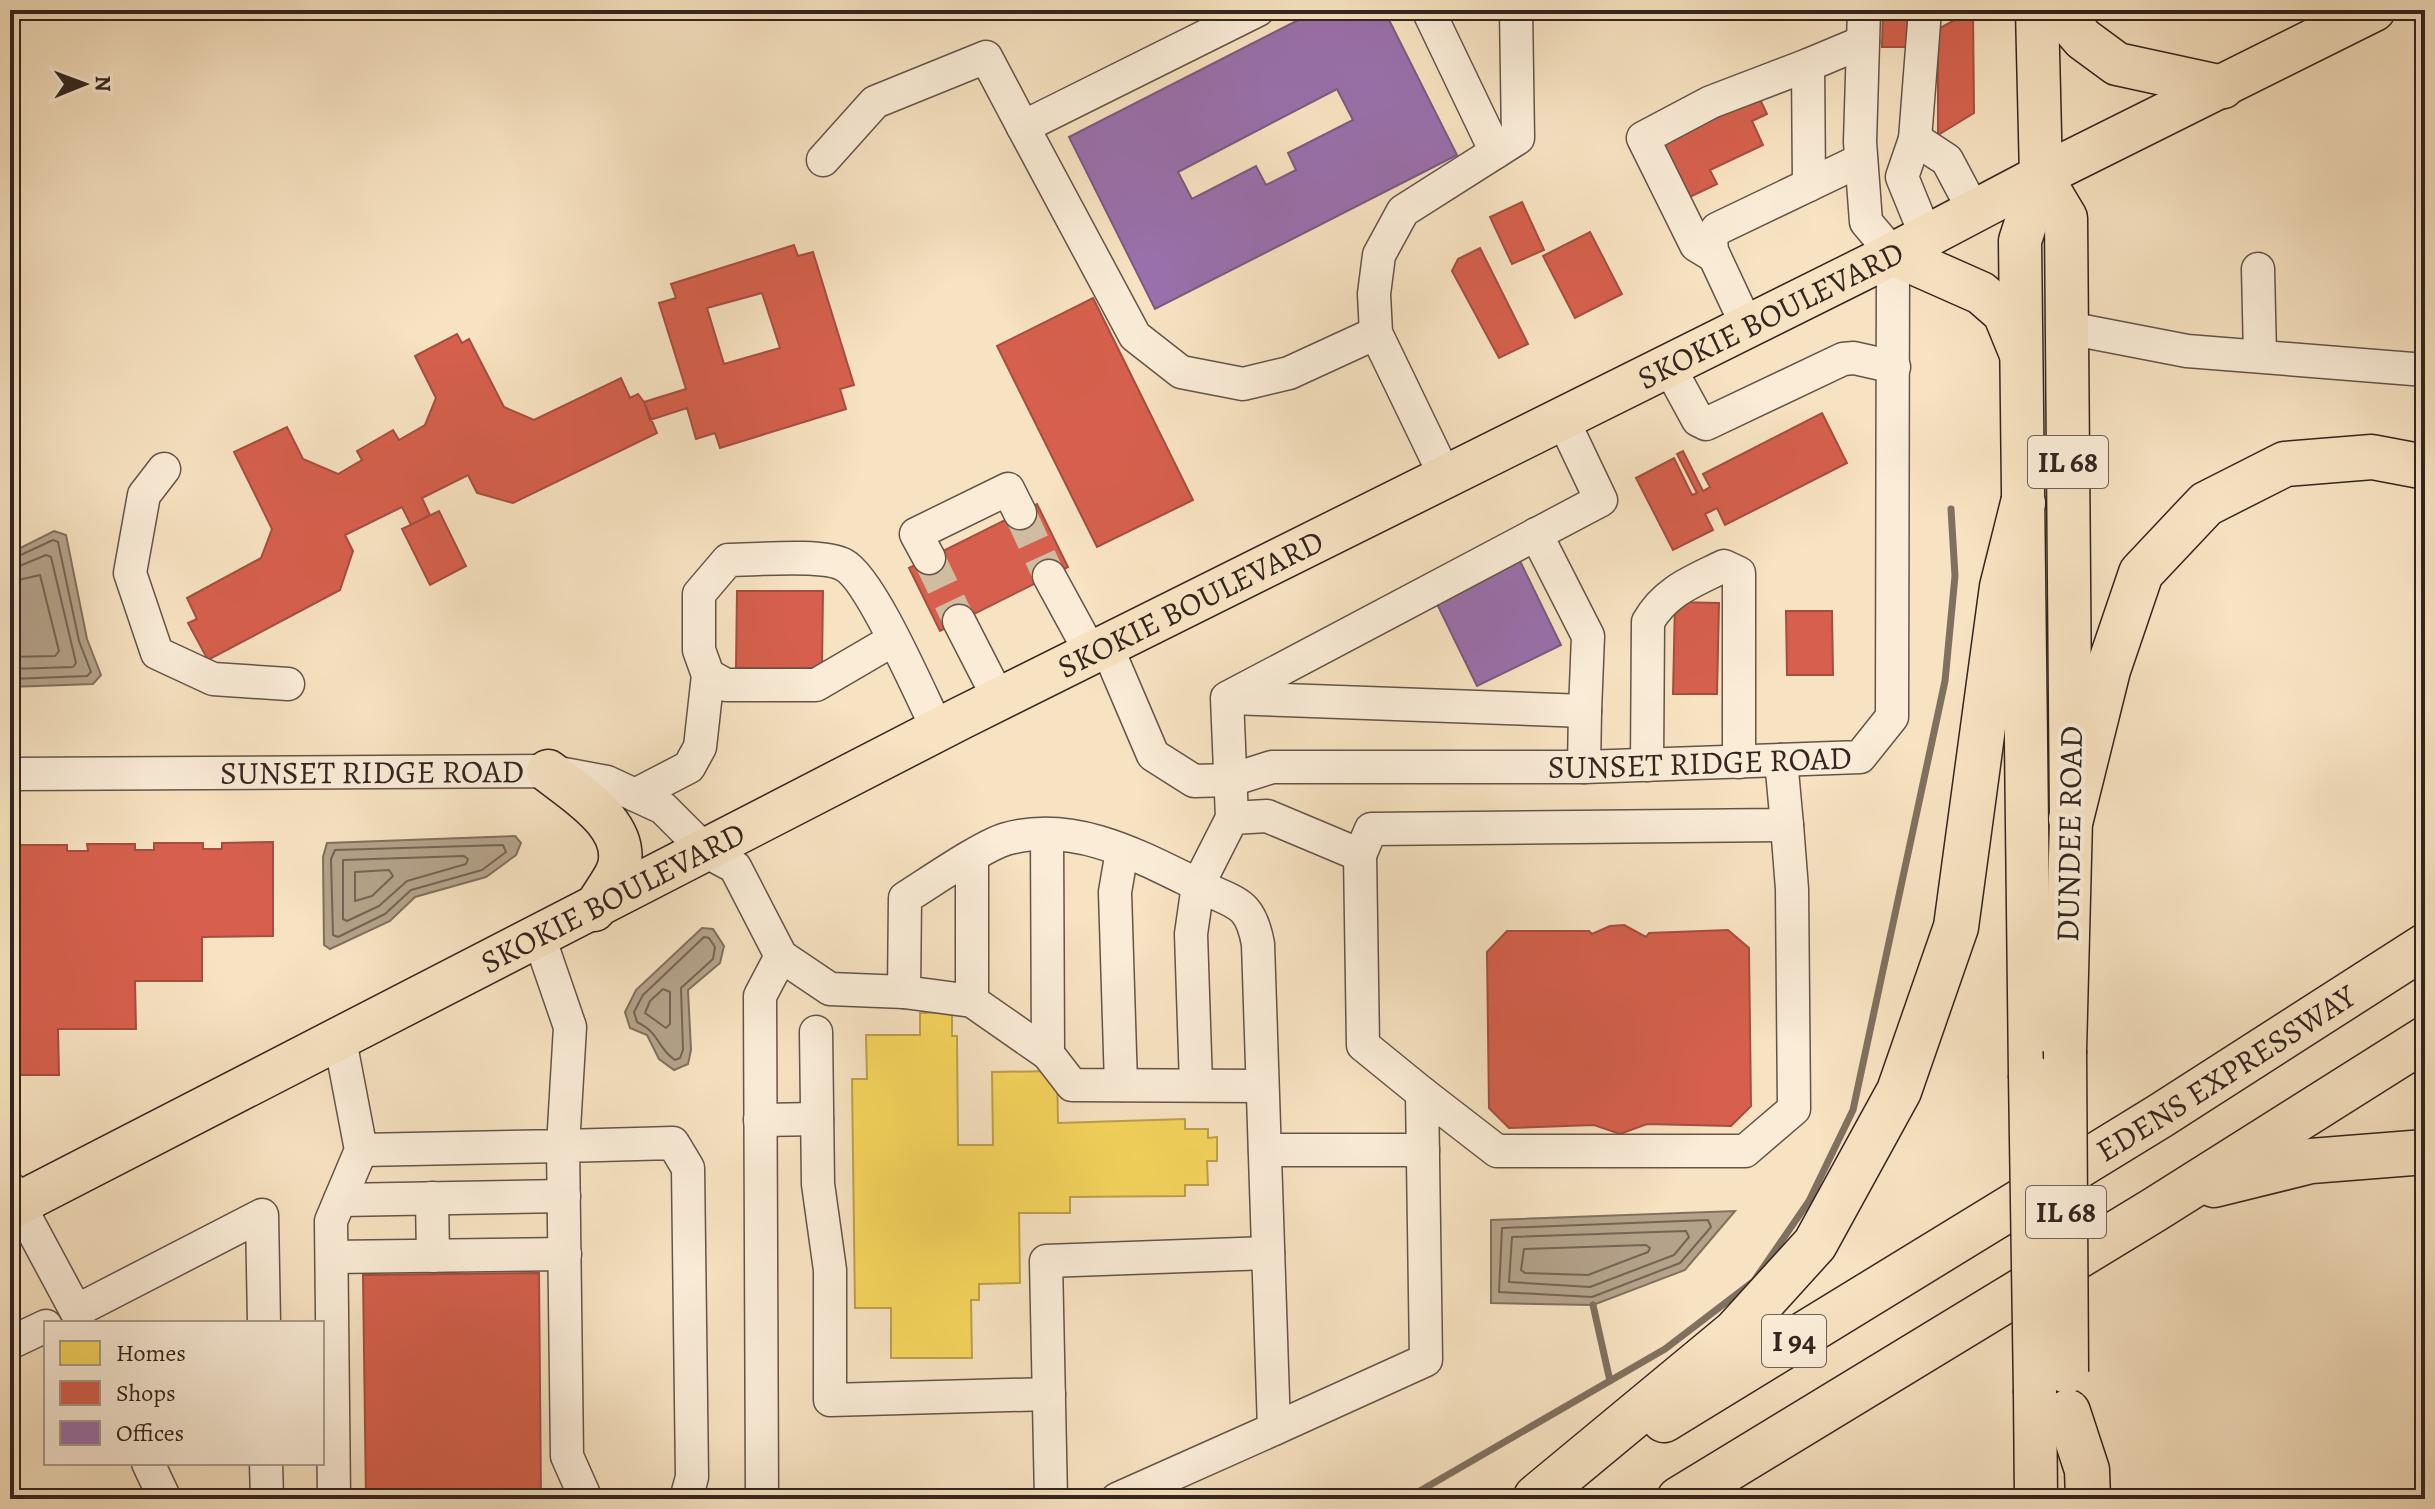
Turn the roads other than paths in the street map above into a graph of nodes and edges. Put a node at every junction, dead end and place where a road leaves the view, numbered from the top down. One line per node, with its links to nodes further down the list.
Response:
1 (1258, 10): 12 (street)
2 (1516, 10): 14 (street)
3 (1864, 10): 9 (street)
4 (1925, 10): 13 (street)
5 (2037, 10): 17 (main road, DUNDEE ROAD / IL 68)
6 (2058, 10): 11 (main road)
7 (2374, 10): 11 (main road, SKOKIE BOULEVARD)
8 (1437, 17): 14 (street)
9 (1863, 42): 10 (street); 16 (street)
10 (1808, 65): 18 (street); 21 (street)
11 (2223, 87): 17 (main road, SKOKIE BOULEVARD)
12 (1023, 127): 15 (street); 25 (street)
13 (1915, 139): 19 (street); 20 (street)
14 (1496, 152): 25 (street)
15 (823, 160)
16 (1861, 160): 18 (street); 20 (street)
17 (2041, 176): 19 (main road, SKOKIE BOULEVARD); 24 (main road, DUNDEE ROAD / IL 68); 27 (main road, DUNDEE ROAD / IL 68)
18 (1809, 185): 21 (street)
19 (1974, 211): 20 (main road, SKOKIE BOULEVARD)
20 (1909, 245): 23 (main road, SKOKIE BOULEVARD); 27 (main road); 29 (street, SUNSET RIDGE ROAD)
21 (1714, 256): 23 (street)
22 (2258, 269): 26 (street)
23 (1747, 326): 28 (main road, SKOKIE BOULEVARD)
24 (2068, 328): 26 (street); 58 (main road, DUNDEE ROAD / IL 68)
25 (1376, 333): 34 (street)
26 (2260, 356): 30 (street)
27 (2022, 357): 35 (main road, DUNDEE ROAD / IL 68)
28 (1668, 365): 29 (street); 31 (main road, SKOKIE BOULEVARD)
29 (1894, 367): 49 (street, SUNSET RIDGE ROAD)
30 (2425, 370)
31 (1562, 418): 34 (main road, SKOKIE BOULEVARD); 37 (street)
32 (2425, 467): 58 (highway)
33 (164, 469): 44 (street)
34 (1445, 476): 42 (main road, SKOKIE BOULEVARD)
35 (2023, 503): 100 (main road, DUNDEE ROAD, bridge); 105 (highway)
36 (1020, 513): 38 (street)
37 (1536, 534): 45 (street); 47 (street)
38 (929, 558)
39 (1049, 576): 42 (street, SUNSET RIDGE ROAD)
40 (959, 621): 46 (street)
41 (893, 640): 43 (street); 43 (street); 48 (street)
42 (1099, 649): 46 (main road, SKOKIE BOULEVARD); 55 (street, SUNSET RIDGE ROAD)
43 (708, 675): 56 (street)
44 (288, 684)
45 (1227, 698): 47 (street); 55 (street)
46 (999, 699): 48 (main road, SKOKIE BOULEVARD)
47 (1585, 711): 52 (street)
48 (938, 730): 62 (main road, SKOKIE BOULEVARD)
49 (1781, 760): 50 (street, SUNSET RIDGE ROAD); 59 (street)
50 (1739, 762): 51 (street, SUNSET RIDGE ROAD); 51 (street)
51 (1647, 765): 52 (street, SUNSET RIDGE ROAD)
52 (1584, 767): 55 (street, SUNSET RIDGE ROAD)
53 (548, 771): 54 (street, SUNSET RIDGE ROAD); 56 (street, SUNSET RIDGE ROAD); 66 (main road)
54 (10, 774)
55 (1231, 780): 57 (street)
56 (635, 795): 62 (street, SUNSET RIDGE ROAD)
57 (1232, 818): 63 (street); 65 (street)
58 (2071, 819): 100 (main road, DUNDEE ROAD / IL 68, bridge)
59 (1787, 825): 63 (street); 79 (street)
60 (1047, 835): 61 (street); 64 (street); 75 (street)
61 (1122, 851): 65 (street); 76 (street)
62 (707, 852): 66 (main road, SKOKIE BOULEVARD); 69 (street, SUNSET RIDGE ROAD)
63 (1360, 855): 79 (street)
64 (972, 859): 70 (street); 71 (street)
65 (1198, 885): 77 (street); 78 (street)
66 (594, 910): 67 (main road, SKOKIE BOULEVARD)
67 (539, 937): 74 (main road, SKOKIE BOULEVARD); 82 (street)
68 (2425, 946): 105 (highway, EDENS EXPRESSWAY / I 94)
69 (781, 956): 70 (street); 81 (street)
70 (904, 992): 71 (street)
71 (972, 1001): 75 (street)
72 (816, 1032): 80 (street)
73 (2425, 1039): 87 (highway, I 94)
74 (340, 1040): 83 (street); 90 (main road, SKOKIE BOULEVARD)
75 (1048, 1054): 76 (street)
76 (1121, 1085): 77 (street)
77 (1196, 1085): 78 (street)
78 (1262, 1086): 84 (street)
79 (1422, 1093): 85 (street)
80 (817, 1119): 81 (street); 101 (street)
81 (760, 1120): 111 (street)
82 (563, 1146): 83 (street); 88 (street); 110 (street)
83 (361, 1150): 91 (street)
84 (1265, 1150): 85 (street); 92 (street)
85 (1423, 1150): 102 (street)
86 (2425, 1152): 87 (highway)
87 (2177, 1194): 114 (highway, I 94)
88 (564, 1196): 89 (street); 93 (street)
89 (432, 1198): 91 (street); 94 (street)
90 (13, 1200): 96 (street)
91 (340, 1200): 95 (street)
92 (1268, 1253): 101 (street); 102 (street)
93 (565, 1254): 94 (street); 109 (street)
94 (433, 1256): 95 (street)
95 (332, 1257): 108 (street)
96 (64, 1321): 97 (street)
97 (264, 1321)
98 (44, 1329): 99 (street)
99 (10, 1343)
100 (2057, 1392): 115 (main road, DUNDEE ROAD); 116 (main road, DUNDEE ROAD); 117 (highway)
101 (1049, 1394): 112 (street)
102 (1274, 1429): 113 (street)
103 (149, 1465): 106 (street)
104 (266, 1465): 107 (street)
105 (1534, 1498)
106 (165, 1499)
107 (267, 1499)
108 (334, 1499)
109 (586, 1499)
110 (686, 1499)
111 (762, 1499)
112 (1051, 1499)
113 (1117, 1499)
114 (1679, 1499)
115 (2036, 1499)
116 (2068, 1499)
117 (2088, 1499)

